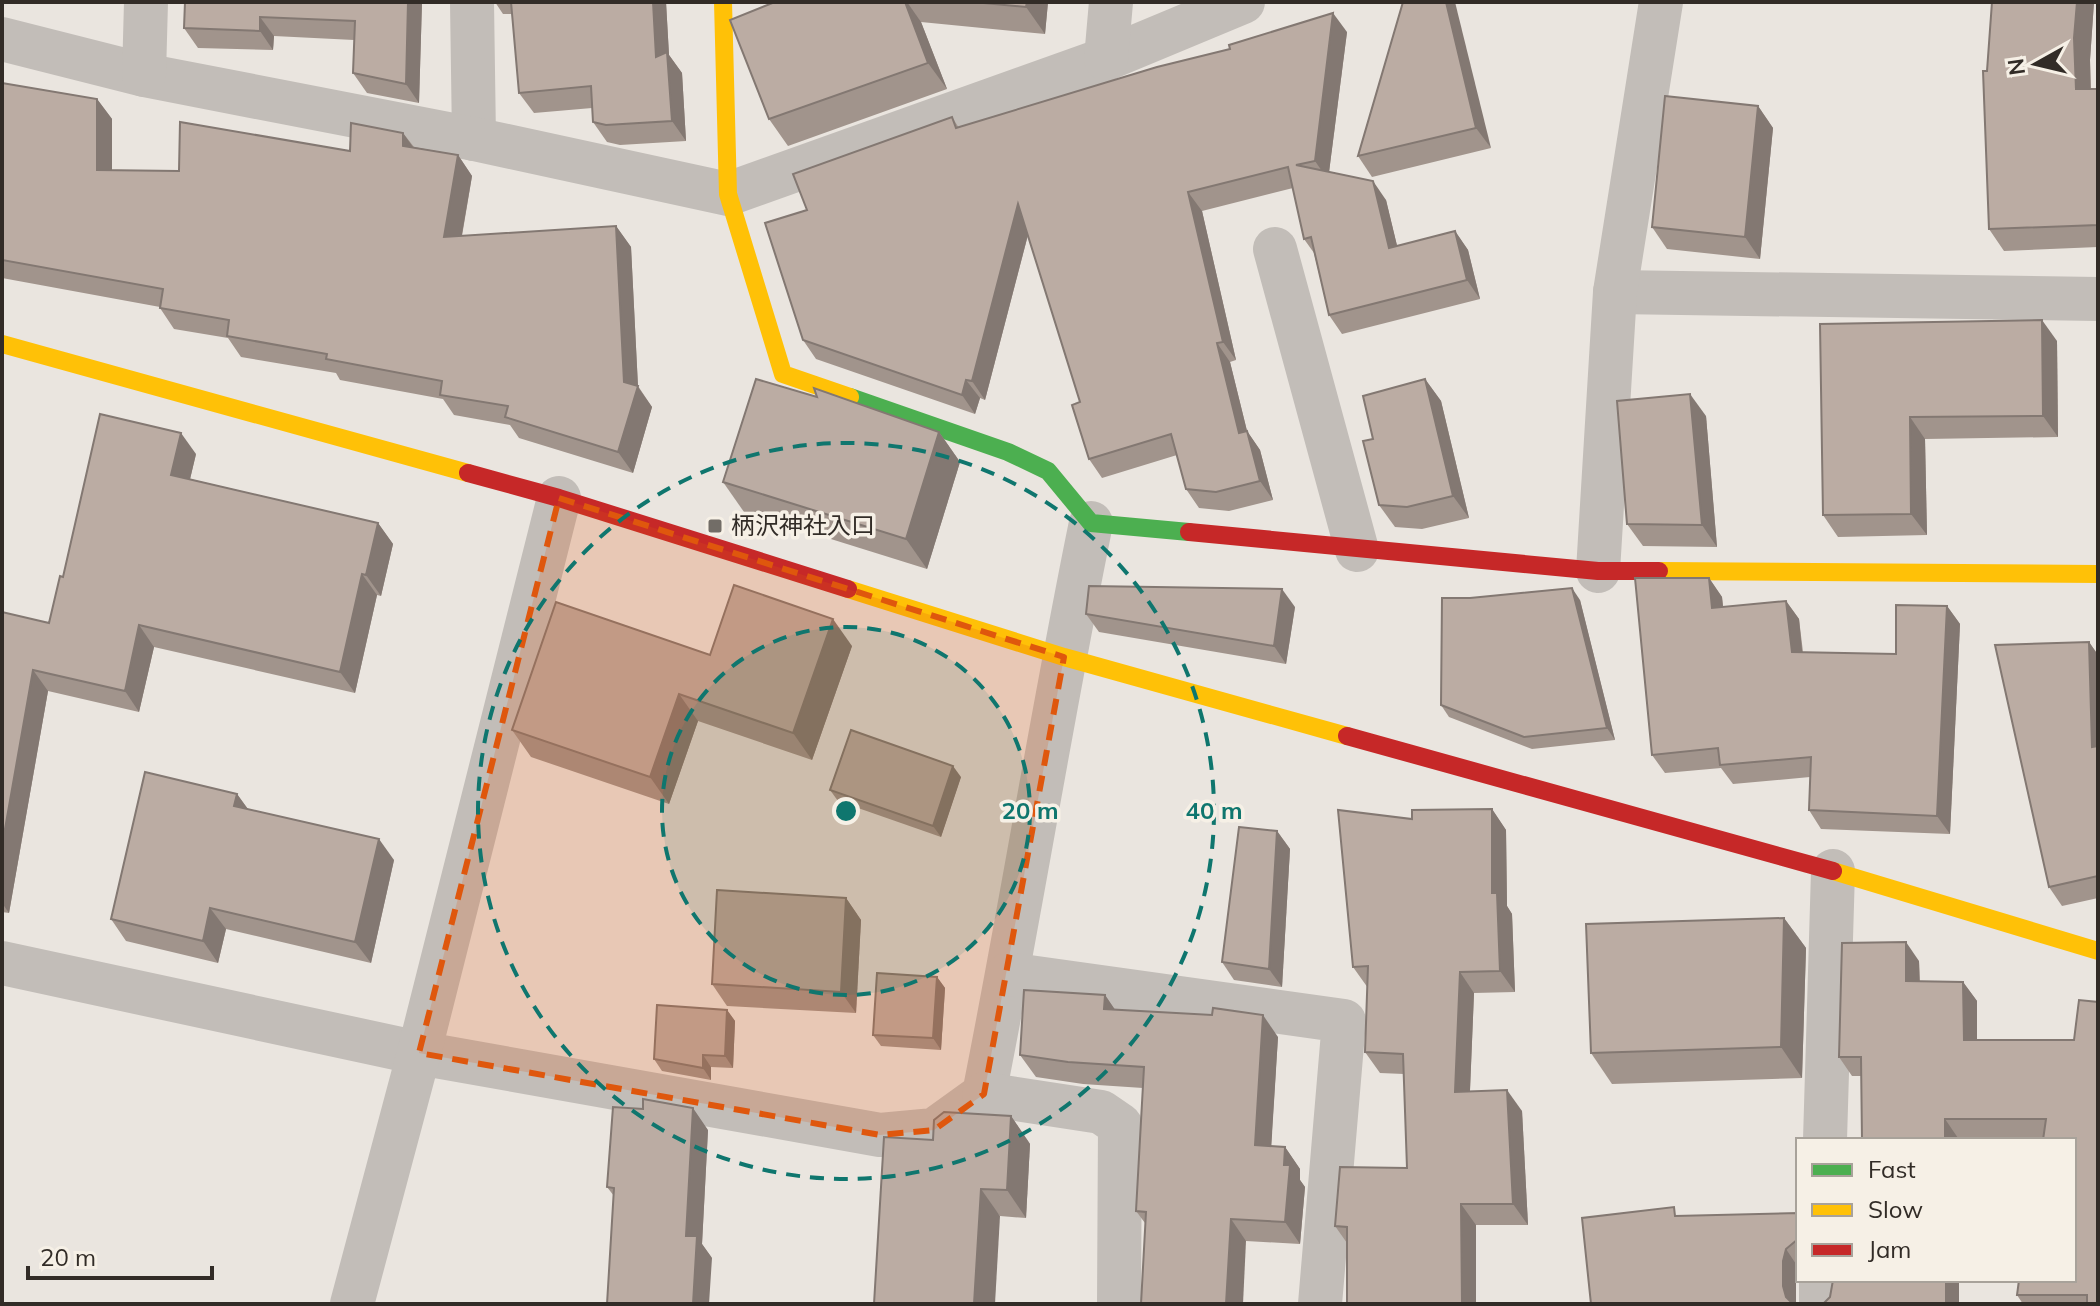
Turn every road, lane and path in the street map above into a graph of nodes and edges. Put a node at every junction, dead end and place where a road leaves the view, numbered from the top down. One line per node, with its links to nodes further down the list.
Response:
1 (146, 2): 9 (street)
2 (472, 2): 10 (street)
3 (723, 2): 11 (street)
4 (1111, 2): 8 (street)
5 (1243, 2): 8 (street)
6 (1661, 2): 13 (street)
7 (2, 39): 9 (street)
8 (1106, 59): 11 (street)
9 (144, 75): 10 (street)
10 (474, 139): 11 (street)
11 (728, 194): 17 (street)
12 (1275, 249): 18 (street)
13 (1615, 292): 14 (street); 19 (street)
14 (2098, 299)
15 (2, 344): 16 (street)
16 (559, 498): 21 (street); 26 (street)
17 (1091, 523): 18 (street); 21 (street)
18 (1357, 550): 19 (street)
19 (1598, 571): 20 (street)
20 (2098, 574)
21 (1064, 657): 22 (street); 25 (street)
22 (1833, 871): 23 (street); 28 (street)
23 (2098, 951)
24 (2, 963): 26 (street)
25 (1008, 974): 27 (street); 32 (street)
26 (419, 1053): 27 (street); 30 (street)
27 (984, 1094): 31 (street)
28 (1825, 1138)
29 (1821, 1282): 33 (street)
30 (352, 1304)
31 (1119, 1304)
32 (1320, 1304)
33 (1821, 1304)

